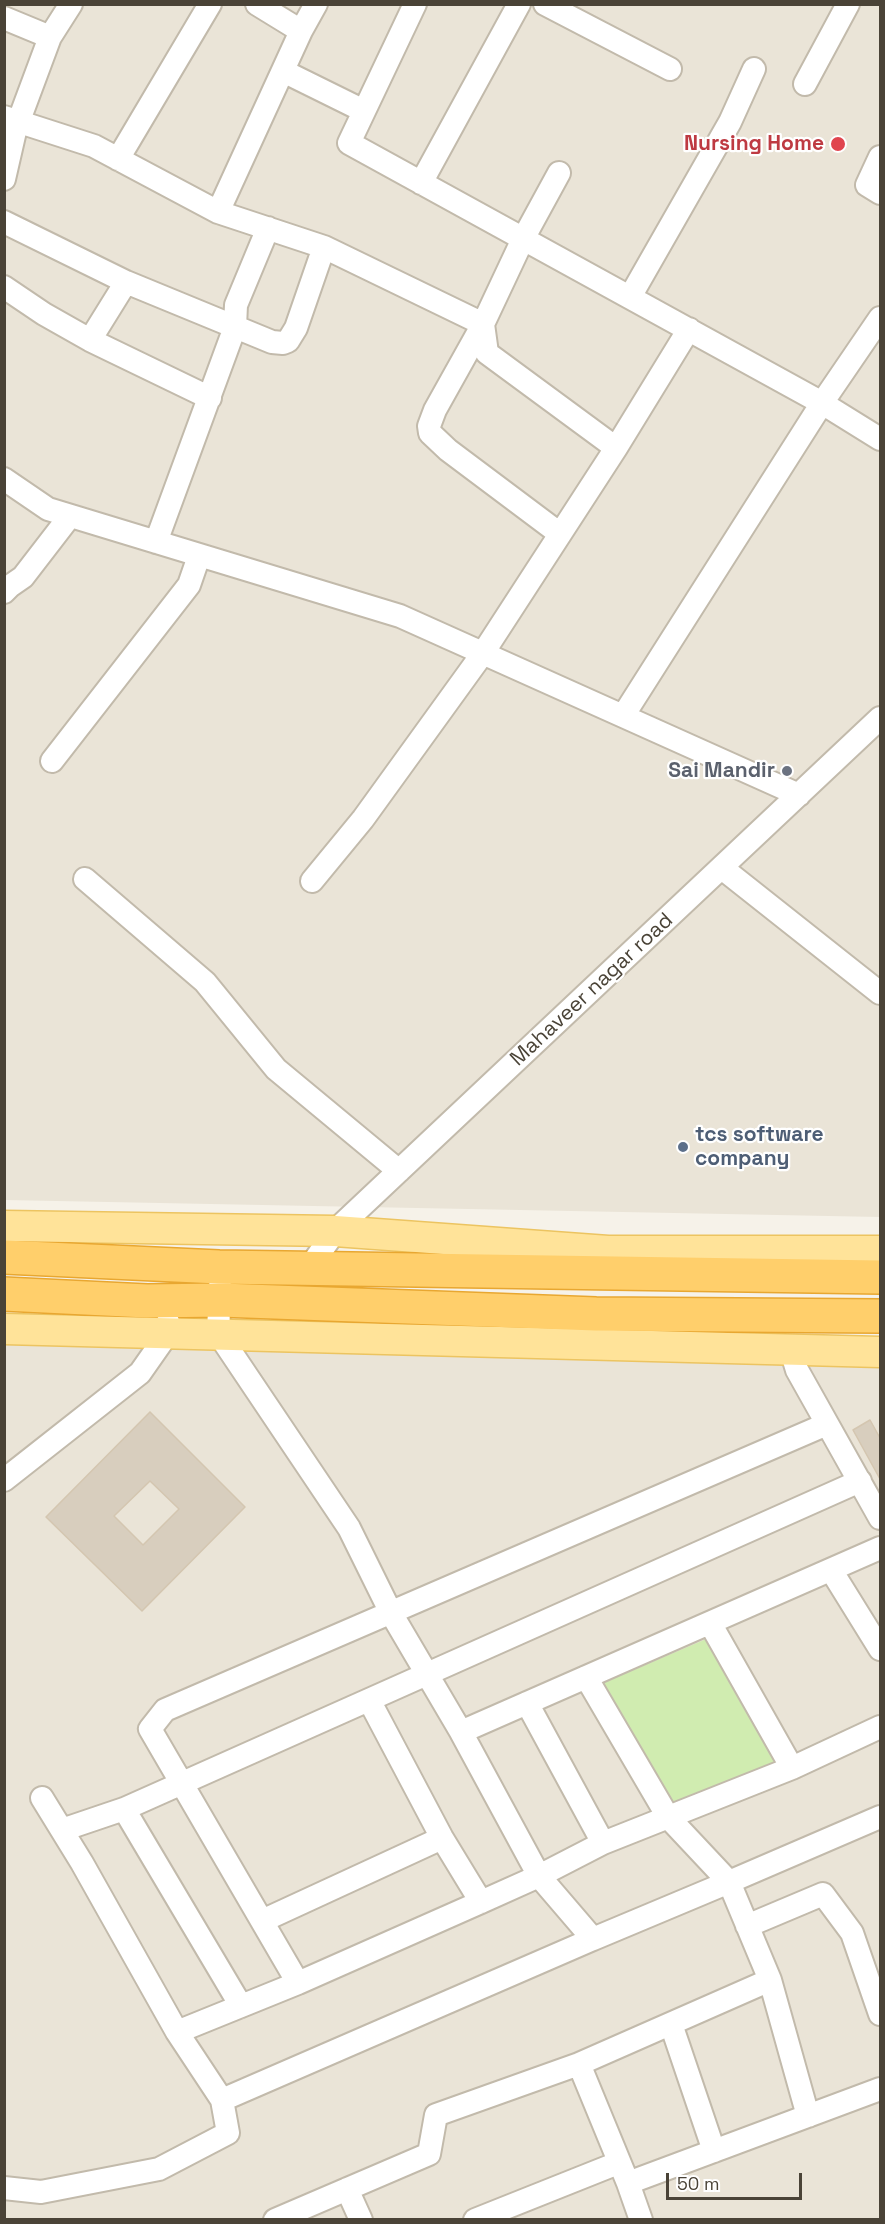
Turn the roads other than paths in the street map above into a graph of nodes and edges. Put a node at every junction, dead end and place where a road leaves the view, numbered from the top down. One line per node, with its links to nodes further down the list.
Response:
1 (71, 4): 11 (street)
2 (210, 4): 19 (street)
3 (256, 4): 10 (street)
4 (316, 4): 10 (street)
5 (415, 4): 16 (street)
6 (519, 4): 22 (street)
7 (545, 4): 12 (street)
8 (848, 4): 15 (street)
9 (4, 18): 11 (street)
10 (301, 32): 14 (street)
11 (50, 37): 17 (street)
12 (670, 69)
13 (754, 69): 31 (street)
14 (283, 71): 16 (street); 24 (street)
15 (805, 84)
16 (364, 111): 22 (street)
17 (12, 119): 19 (street); 21 (street)
18 (880, 157): 23 (street)
19 (118, 159): 24 (street)
20 (559, 172): 27 (street)
21 (4, 179)
22 (421, 183): 27 (street)
23 (880, 193)
24 (218, 212): 26 (street)
25 (4, 222): 29 (street)
26 (268, 228): 28 (street); 34 (street)
27 (523, 238): 31 (street); 33 (street)
28 (324, 247): 33 (street); 34 (street)
29 (126, 282): 34 (street); 36 (street)
30 (4, 287): 36 (street)
31 (630, 297): 35 (street)
32 (880, 318): 38 (street)
33 (483, 324): 40 (street); 43 (street)
34 (236, 327): 37 (street)
35 (689, 329): 38 (street); 40 (street)
36 (90, 340): 37 (street)
37 (210, 398): 44 (street)
38 (822, 402): 39 (street); 48 (street)
39 (880, 439)
40 (616, 448): 43 (street)
41 (4, 478): 42 (street)
42 (70, 516): 44 (street); 46 (street)
43 (560, 534): 47 (street)
44 (156, 542): 45 (street)
45 (199, 556): 47 (street); 50 (street)
46 (4, 592)
47 (483, 653): 48 (street); 54 (street)
48 (624, 716): 51 (street)
49 (880, 718): 51 (street, Mahaveer nagar road)
50 (52, 760)
51 (799, 795): 52 (street, Mahaveer nagar road)
52 (722, 868): 55 (street); 56 (street, Mahaveer nagar road)
53 (85, 879): 56 (street)
54 (312, 881)
55 (880, 993)
56 (399, 1171): 58 (street, Mahaveer nagar road)
57 (4, 1226): 58 (main road)
58 (335, 1231): 59 (main road); 62 (street, Mahaveer nagar road)
59 (880, 1251)
60 (4, 1257): 61 (highway)
61 (219, 1267): 62 (highway); 65 (street)
62 (310, 1268): 63 (highway)
63 (880, 1277)
64 (4, 1294): 66 (highway)
65 (220, 1300): 66 (highway); 67 (highway); 70 (street)
66 (170, 1301): 69 (street)
67 (880, 1316)
68 (4, 1329): 69 (main road)
69 (168, 1333): 70 (main road); 74 (street)
70 (218, 1333): 71 (main road); 79 (street)
71 (791, 1350): 72 (main road); 73 (street)
72 (880, 1352)
73 (827, 1424): 75 (street); 79 (street)
74 (4, 1480)
75 (860, 1481): 76 (street); 82 (street)
76 (880, 1518)
77 (880, 1548): 78 (street)
78 (831, 1570): 80 (street); 81 (street)
79 (391, 1613): 82 (street); 89 (street)
80 (710, 1623): 83 (street); 88 (street)
81 (880, 1649)
82 (426, 1675): 84 (street); 87 (street)
83 (586, 1677): 85 (street); 92 (street)
84 (369, 1700): 89 (street); 95 (street)
85 (528, 1703): 87 (street); 96 (street)
86 (880, 1726): 88 (street)
87 (461, 1732): 97 (street)
88 (792, 1768): 92 (street)
89 (183, 1782): 91 (street); 100 (street)
90 (42, 1798): 94 (street)
91 (124, 1809): 94 (street); 105 (street)
92 (668, 1817): 96 (street); 98 (street)
93 (880, 1817): 98 (street)
94 (62, 1830): 108 (street)
95 (442, 1838): 99 (street); 100 (street)
96 (603, 1843): 97 (street)
97 (539, 1876): 99 (street); 102 (street)
98 (729, 1882): 101 (street); 102 (street)
99 (481, 1902): 104 (street)
100 (262, 1921): 104 (street)
101 (747, 1926): 103 (street); 106 (street)
102 (593, 1939): 111 (street)
103 (770, 1980): 107 (street); 112 (street)
104 (298, 1983): 105 (street)
105 (241, 2006): 108 (street)
106 (880, 2014)
107 (671, 2024): 109 (street); 113 (street)
108 (177, 2032): 111 (street)
109 (579, 2064): 114 (street); 117 (street)
110 (880, 2089): 112 (street)
111 (222, 2100): 116 (street)
112 (808, 2116): 113 (street)
113 (714, 2151): 115 (street)
114 (618, 2163): 115 (street); 120 (street)
115 (628, 2184): 121 (street)
116 (4, 2188)
117 (347, 2189): 118 (street); 119 (street)
118 (275, 2220)
119 (361, 2220)
120 (475, 2220)
121 (641, 2220)

